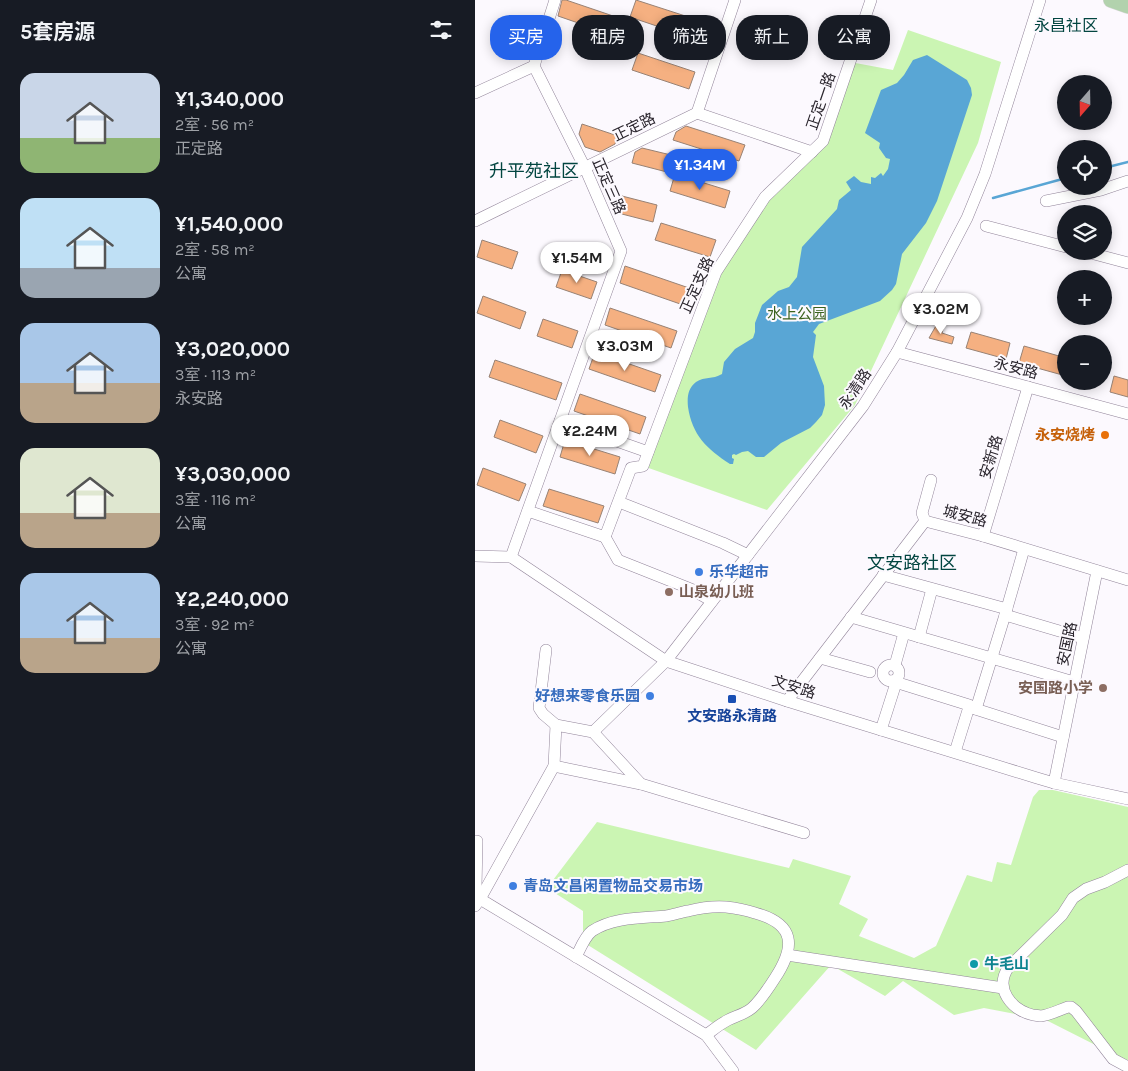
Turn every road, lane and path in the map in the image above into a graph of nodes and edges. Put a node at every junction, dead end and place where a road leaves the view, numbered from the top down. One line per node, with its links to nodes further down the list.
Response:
1 (555, 0): 7 (street)
2 (735, 0): 9 (street)
3 (871, 0): 10 (street, 正定一路)
4 (1040, 0): 19 (street, 永清路)
5 (1111, 0): 6 (main road)
6 (1128, 6)
7 (534, 66): 8 (street); 11 (street, 正定三路)
8 (475, 93)
9 (697, 114): 10 (street); 11 (street, 正定路)
10 (812, 152): 23 (street, 正定支路)
11 (585, 168): 14 (street, 正定路); 22 (street, 正定三路)
12 (1128, 181): 13 (street)
13 (1046, 201)
14 (475, 221)
15 (986, 226): 16 (street)
16 (1057, 245)
17 (1112, 259): 18 (street)
18 (1128, 263)
19 (897, 352): 20 (street, 永安路); 31 (street, 永清路)
20 (1028, 386): 21 (street, 永安路); 28 (street, 安新路)
21 (1128, 414)
22 (560, 421): 23 (street); 26 (street, 正定三路)
23 (648, 452): 25 (street, 正定支路)
24 (931, 480): 27 (street)
25 (619, 502): 29 (street, 正定支路); 31 (street)
26 (528, 511): 29 (street); 33 (street, 正定三路)
27 (925, 521): 28 (street, 城安路); 35 (street, 城安路)
28 (983, 536): 30 (street, 城安路)
29 (605, 537): 38 (street)
30 (1024, 549): 34 (street, 城安路); 39 (street)
31 (748, 555): 38 (street, 永清路)
32 (475, 556): 33 (street)
33 (511, 557): 47 (street, 文安路)
34 (1097, 571): 36 (street, 城安路); 43 (street, 安国路)
35 (883, 575): 37 (street); 40 (street, 城安路)
36 (1128, 580)
37 (932, 589): 39 (street); 42 (street)
38 (712, 601): 47 (street, 永清路)
39 (1006, 612): 43 (street); 46 (street)
40 (851, 617): 41 (street); 45 (street, 城安路)
41 (904, 633): 42 (street); 49 (street)
42 (919, 637): 46 (street)
43 (1083, 638): 50 (street, 安国路)
44 (546, 650): 53 (street)
45 (820, 658): 48 (street); 51 (street, 城安路)
46 (992, 658): 50 (street); 52 (street)
47 (665, 661): 51 (street, 文安路); 55 (street, 永清路)
48 (870, 672)
49 (894, 682): 52 (street); 54 (street)
50 (1074, 682): 56 (street, 安国路)
51 (787, 700): 54 (street, 文安路)
52 (973, 708): 56 (street); 57 (street)
53 (556, 725): 55 (street); 58 (street)
54 (881, 730): 57 (street, 文安路)
55 (593, 732): 60 (street)
56 (1063, 737): 59 (street, 安国路)
57 (955, 752): 59 (street, 文安路)
58 (554, 766): 60 (street); 65 (street)
59 (1054, 783): 61 (street, 文安路)
60 (641, 784): 62 (street)
61 (1128, 799)
62 (803, 833)
63 (475, 841): 65 (street)
64 (1128, 870): 68 (street)
65 (477, 902): 67 (street)
66 (787, 954): 67 (street); 68 (street); 69 (street)
67 (576, 957): 69 (street)
68 (1003, 988): 70 (street)
69 (706, 1035): 71 (street)
70 (1128, 1067)
71 (733, 1071)

